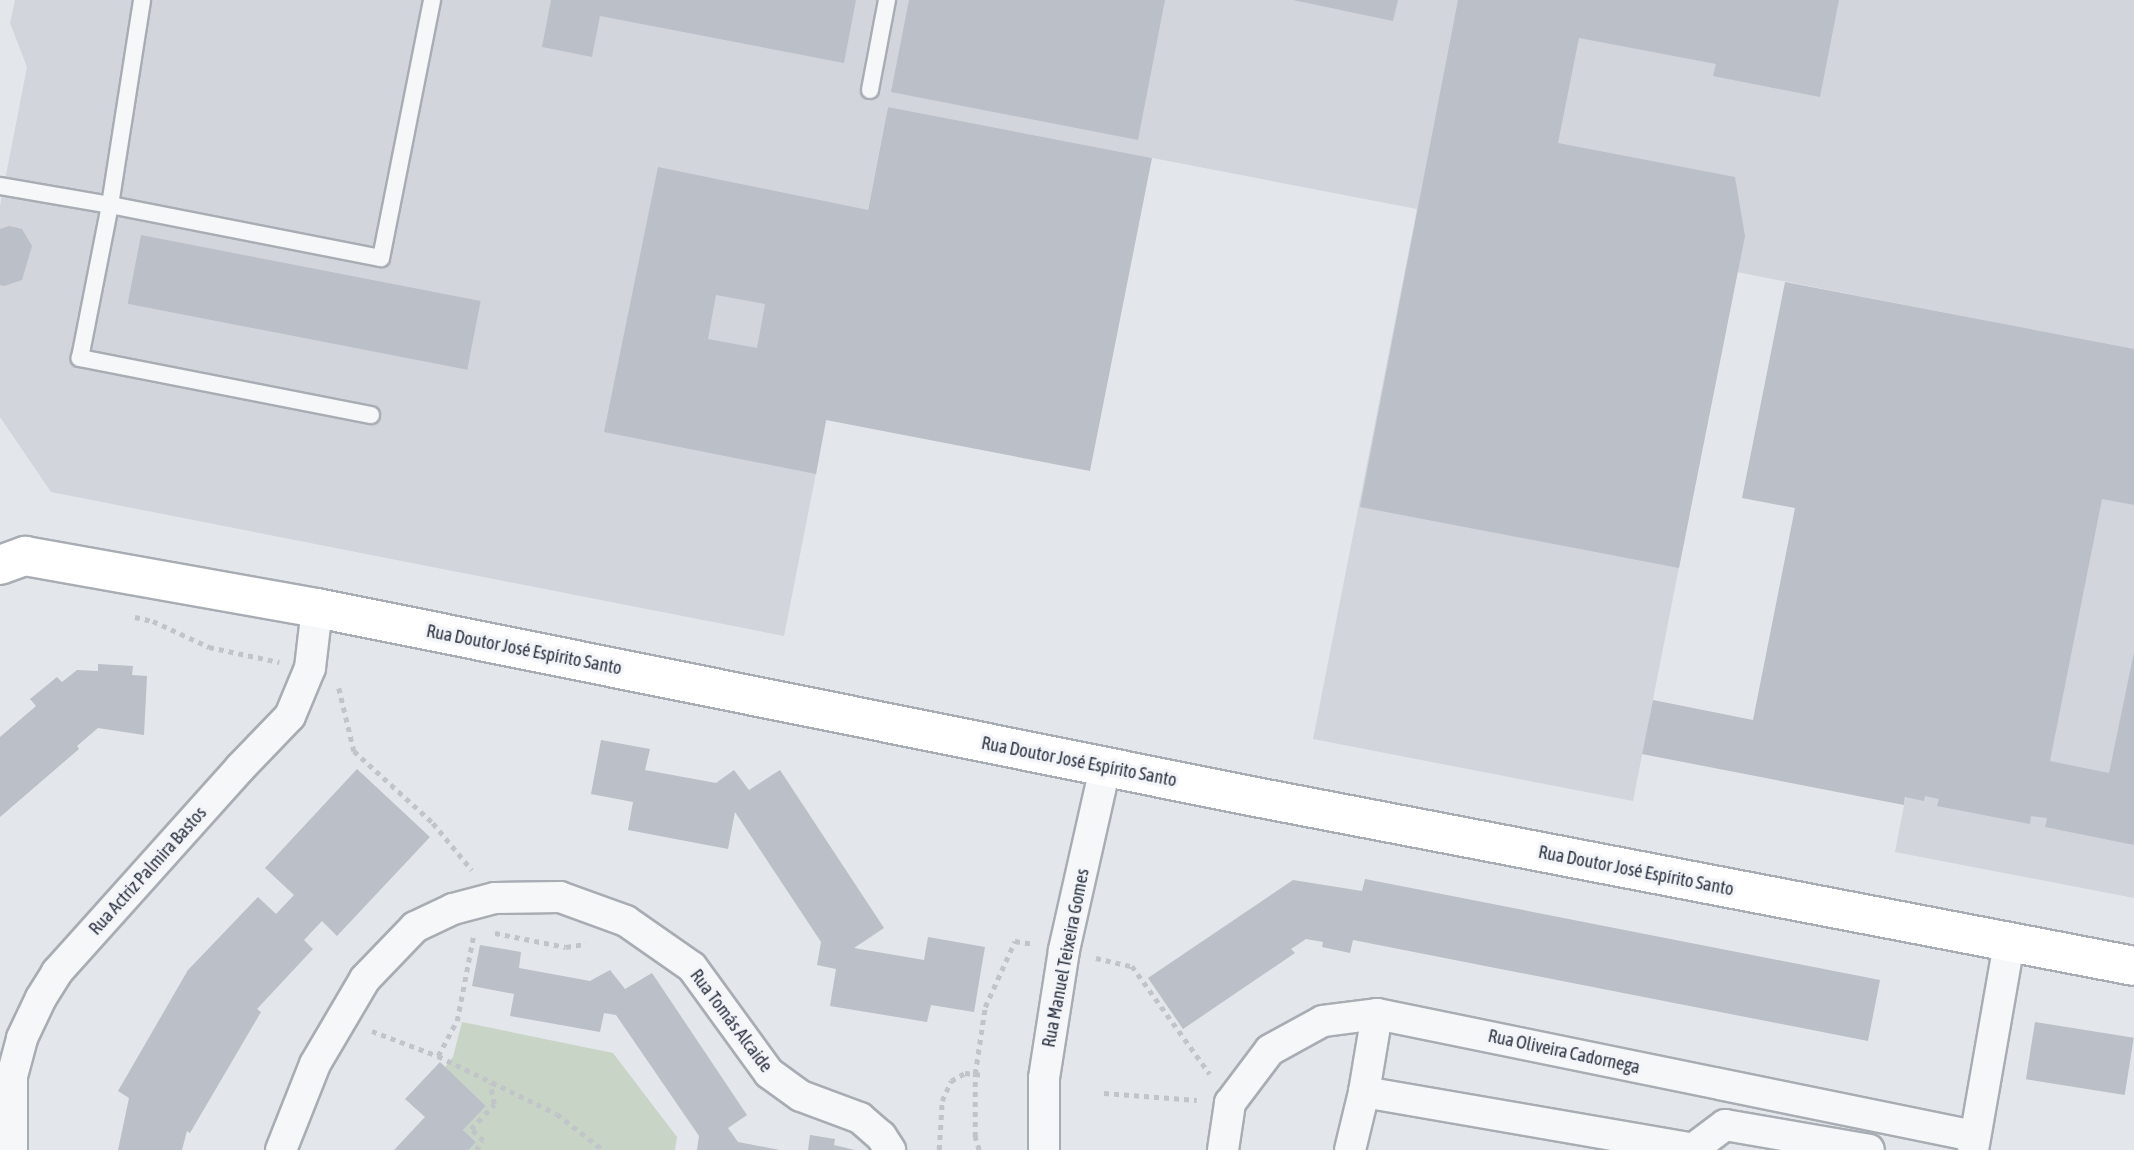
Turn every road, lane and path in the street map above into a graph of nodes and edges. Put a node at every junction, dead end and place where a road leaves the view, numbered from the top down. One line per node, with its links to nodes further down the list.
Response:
1 (142, 0): 6 (lane)
2 (432, 0): 6 (lane)
3 (887, 0): 4 (lane)
4 (870, 90)
5 (0, 186): 6 (lane)
6 (110, 205): 7 (lane)
7 (371, 415)
8 (8, 551): 9 (street, Rua Doutor José Espírito Santo)
9 (317, 608): 13 (street, Rua Doutor José Espírito Santo); 32 (street, Rua Actriz Palmira Bastos)
10 (127, 615): 11 (path)
11 (287, 664)
12 (338, 686): 14 (path)
13 (1105, 768): 18 (street, Rua Doutor José Espírito Santo); 39 (street, Rua Manuel Teixeira Gomes)
14 (495, 898): 17 (street, Rua Tomás Alcaide); 23 (street, Rua Tomás Alcaide)
15 (488, 932): 17 (path)
16 (477, 935): 24 (path)
17 (646, 935): 36 (street, Rua Tomás Alcaide)
18 (2009, 943): 20 (street, Rua Doutor José Espírito Santo); 31 (street)
19 (1132, 966): 30 (path)
20 (2134, 966)
21 (985, 1007): 25 (path)
22 (1377, 1014): 29 (street); 30 (street, Rua Oliveira Cadornega); 31 (street, Rua Oliveira Cadornega)
23 (342, 1019): 24 (path); 33 (street, Rua Tomás Alcaide)
24 (438, 1056): 27 (path)
25 (975, 1074): 26 (path); 37 (path); 38 (path)
26 (983, 1074)
27 (490, 1083): 34 (path); 35 (path)
28 (1104, 1093): 30 (path)
29 (1364, 1093): 41 (street); 42 (street)
30 (1230, 1103): 40 (street, Rua Oliveira Cadornega)
31 (1973, 1143)
32 (12, 1150)
33 (281, 1150)
34 (475, 1150)
35 (603, 1150)
36 (890, 1150)
37 (939, 1150)
38 (979, 1150)
39 (1044, 1150)
40 (1223, 1150)
41 (1350, 1150)
42 (1869, 1150)

